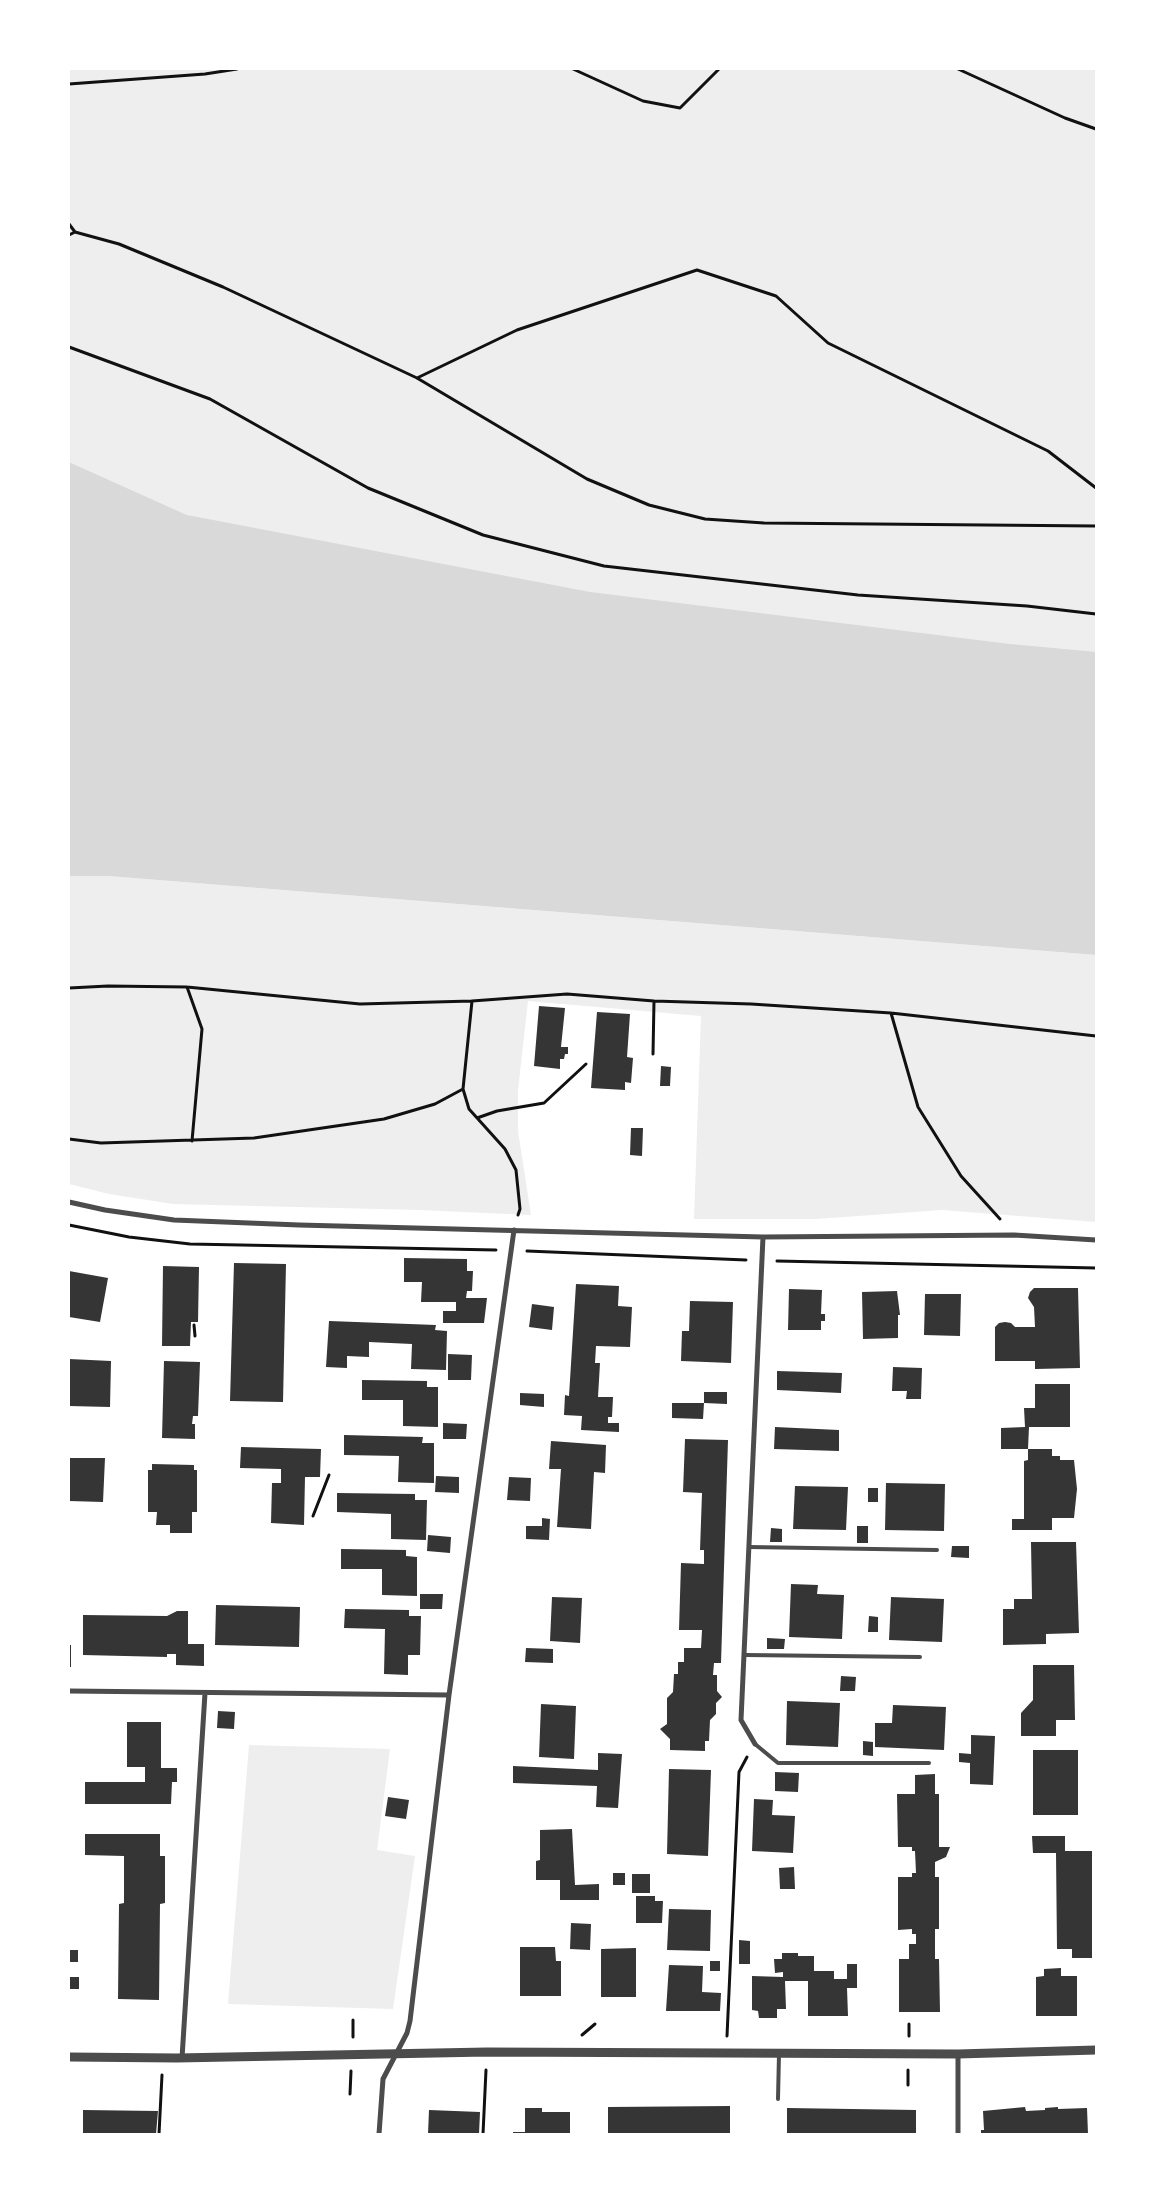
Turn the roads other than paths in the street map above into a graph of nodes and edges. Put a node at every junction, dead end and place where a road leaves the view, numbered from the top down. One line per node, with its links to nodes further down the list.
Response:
1 (69, 1202): 2 (street)
2 (514, 1230): 3 (street); 11 (street)
3 (763, 1237): 4 (street); 5 (street)
4 (1096, 1240)
5 (750, 1547): 6 (lane); 7 (street)
6 (937, 1550)
7 (745, 1655): 8 (lane); 12 (street)
8 (920, 1657)
9 (69, 1691): 10 (street)
10 (205, 1692): 11 (street); 19 (street)
11 (449, 1695): 15 (street)
12 (755, 1744): 13 (lane)
13 (929, 1763)
14 (1096, 2050): 17 (street)
15 (397, 2053): 16 (street); 19 (street); 21 (street)
16 (779, 2054): 17 (street); 20 (lane)
17 (958, 2054): 22 (street)
18 (69, 2057): 19 (street)
19 (182, 2058)
20 (778, 2099)
21 (379, 2134)
22 (958, 2134)

